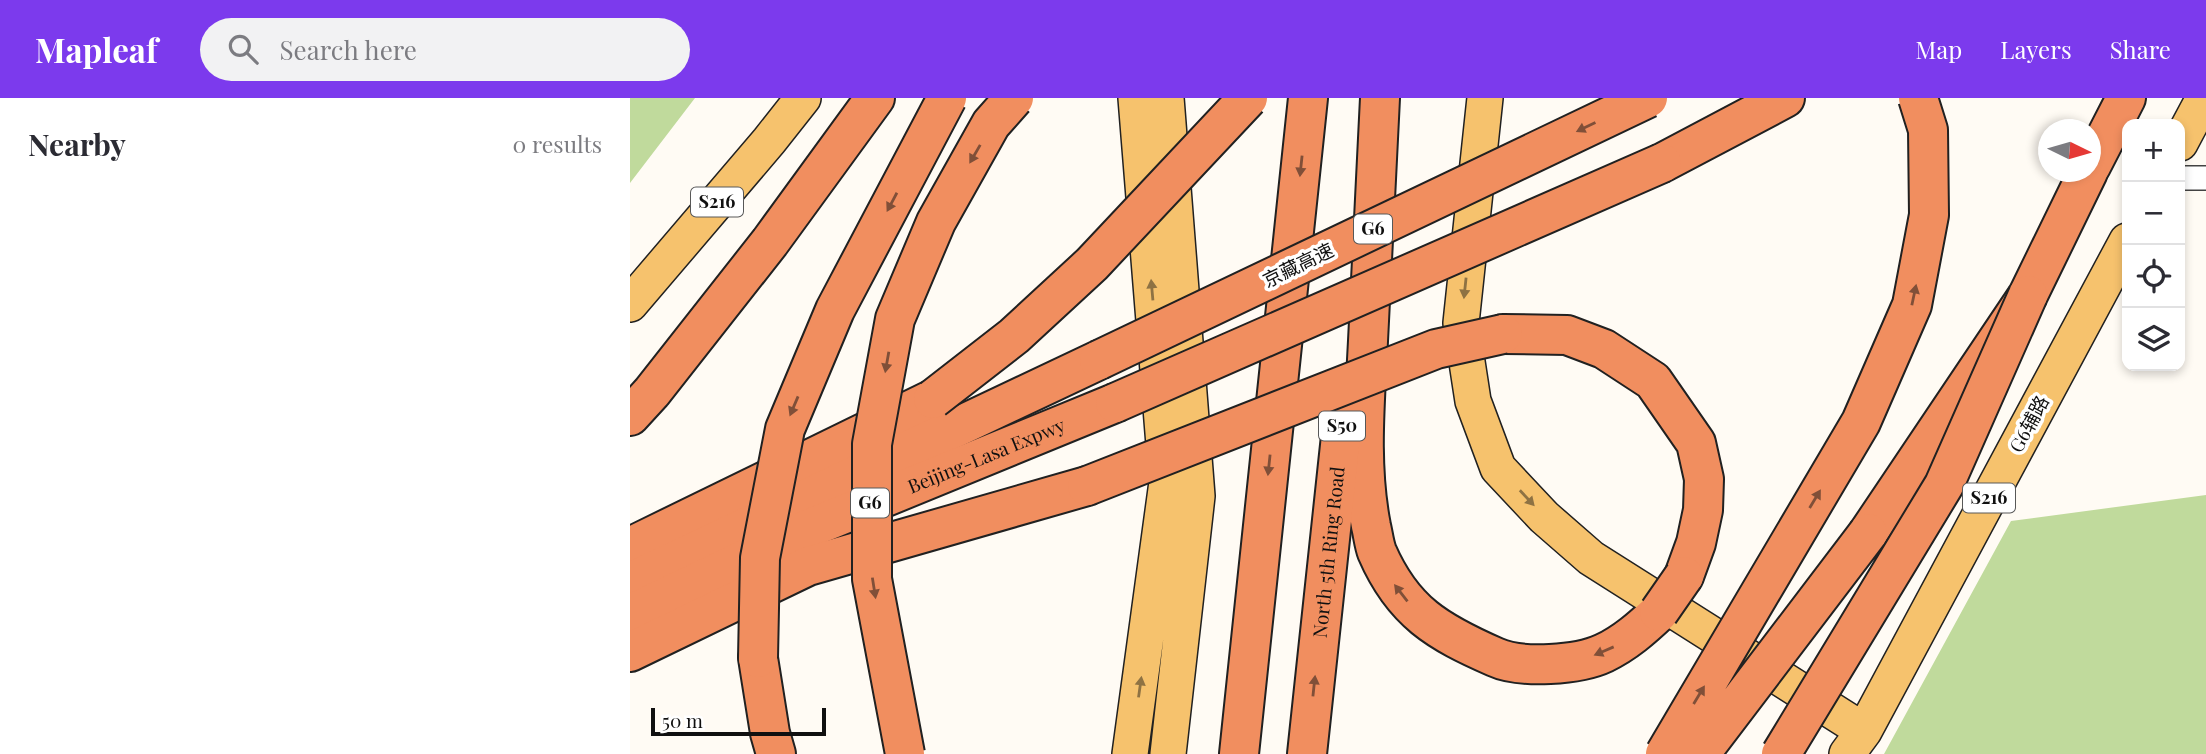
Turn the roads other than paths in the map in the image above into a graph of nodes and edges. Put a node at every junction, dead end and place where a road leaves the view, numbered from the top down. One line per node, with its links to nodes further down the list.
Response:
1 (803, 98): 23 (main road, S216)
2 (875, 98): 25 (highway)
3 (947, 98): 31 (highway, one-way to 31, bridge)
4 (1014, 98): 32 (highway, one-way to 32, bridge)
5 (1136, 98): 33 (main road, one-way to 5)
6 (1166, 98): 34 (main road)
7 (1248, 98): 26 (highway, bridge)
8 (1308, 98): 35 (highway, one-way to 35)
9 (1378, 98): 29 (highway, one-way to 9, bridge); 36 (highway, North 5th Ring Road / S50, one-way to 9)
10 (1485, 98): 30 (main road, one-way to 30)
11 (1648, 98): 24 (highway, 京藏高速 / G6, one-way to 24, bridge)
12 (1785, 98): 28 (highway, Beijing-Lasa Expwy / G6, bridge)
13 (1918, 98): 37 (highway, one-way to 13, bridge)
14 (2126, 98): 17 (highway)
15 (2204, 98): 16 (main road)
16 (2185, 134)
17 (2101, 147)
18 (2185, 178): 19 (street)
19 (2206, 178)
20 (2083, 182): 22 (highway)
21 (2125, 245): 30 (main road, G6辅路 / S216)
22 (2028, 295): 38 (highway, bridge); 39 (highway, bridge)
23 (630, 304)
24 (1099, 360): 27 (highway, Beijing-Lasa Expwy / G6)
25 (630, 416)
26 (630, 547)
27 (630, 582)
28 (630, 614)
29 (630, 652)
30 (1856, 742)
31 (776, 754)
32 (905, 754)
33 (1130, 754)
34 (1168, 754)
35 (1239, 754)
36 (1307, 754)
37 (1665, 754)
38 (1700, 754)
39 (1781, 754)

